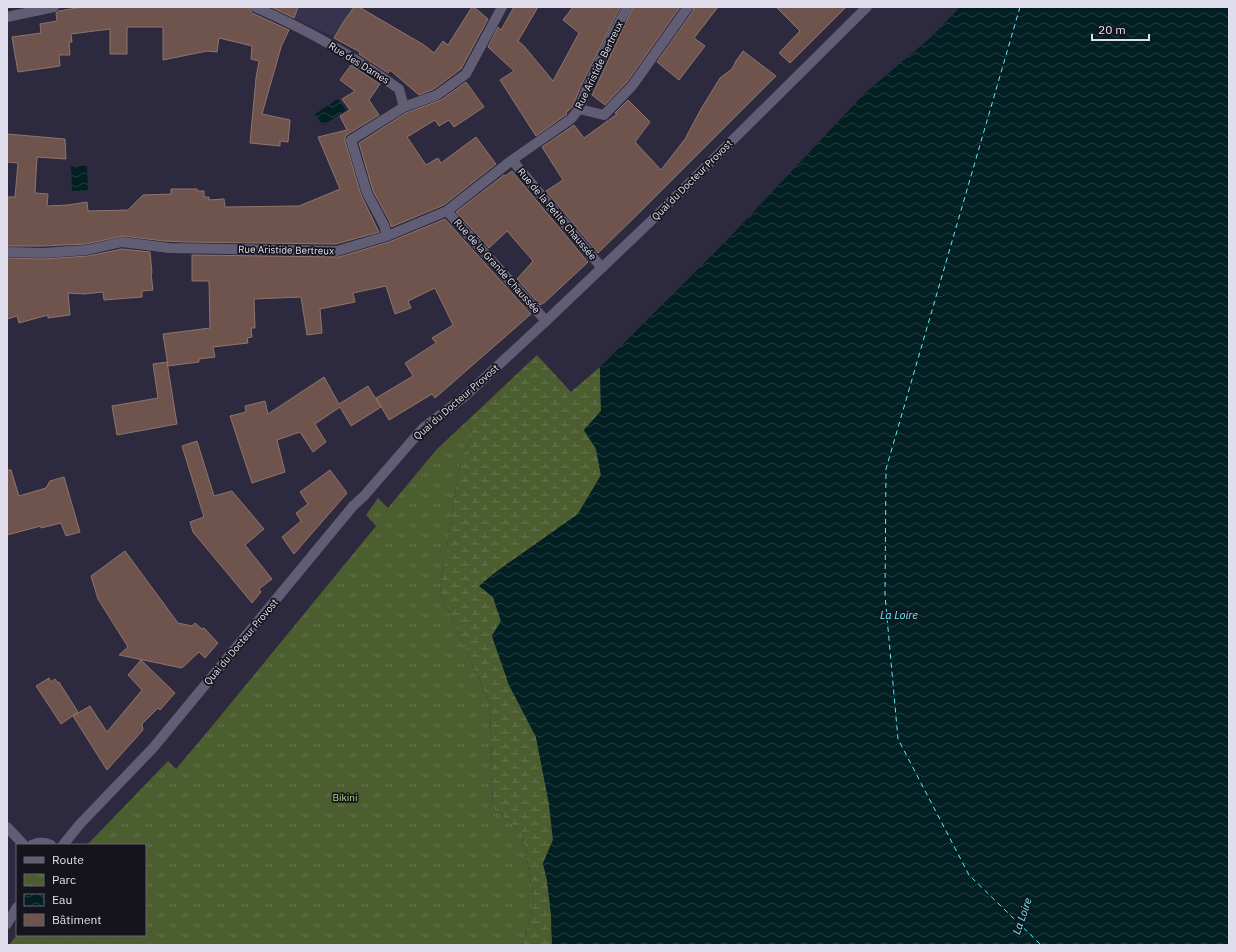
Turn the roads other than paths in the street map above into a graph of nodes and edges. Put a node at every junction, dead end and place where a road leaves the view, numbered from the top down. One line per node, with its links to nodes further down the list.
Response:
1 (54, 7): 7 (street)
2 (255, 7): 8 (street, Rue des Dames)
3 (502, 7): 8 (street)
4 (627, 7): 9 (street, Rue Aristide Bertreux)
5 (688, 7): 9 (street)
6 (867, 7): 14 (street, Quai du Docteur Provost)
7 (7, 17)
8 (404, 107): 12 (street)
9 (579, 109): 10 (street, Rue Aristide Bertreux)
10 (512, 160): 11 (street, Rue Aristide Bertreux); 14 (street, Rue de la Petite Chaussée)
11 (447, 210): 12 (street, Rue Aristide Bertreux); 15 (street, Rue de la Grande Chaussée)
12 (387, 236): 13 (street, Rue Aristide Bertreux)
13 (7, 252)
14 (602, 268): 15 (street, Quai du Docteur Provost)
15 (546, 321): 20 (street, Quai du Docteur Provost)
16 (7, 827): 17 (street)
17 (23, 844)
18 (35, 844): 19 (street)
19 (49, 844)
20 (64, 844)
21 (16, 909): 22 (street)
22 (7, 924)

